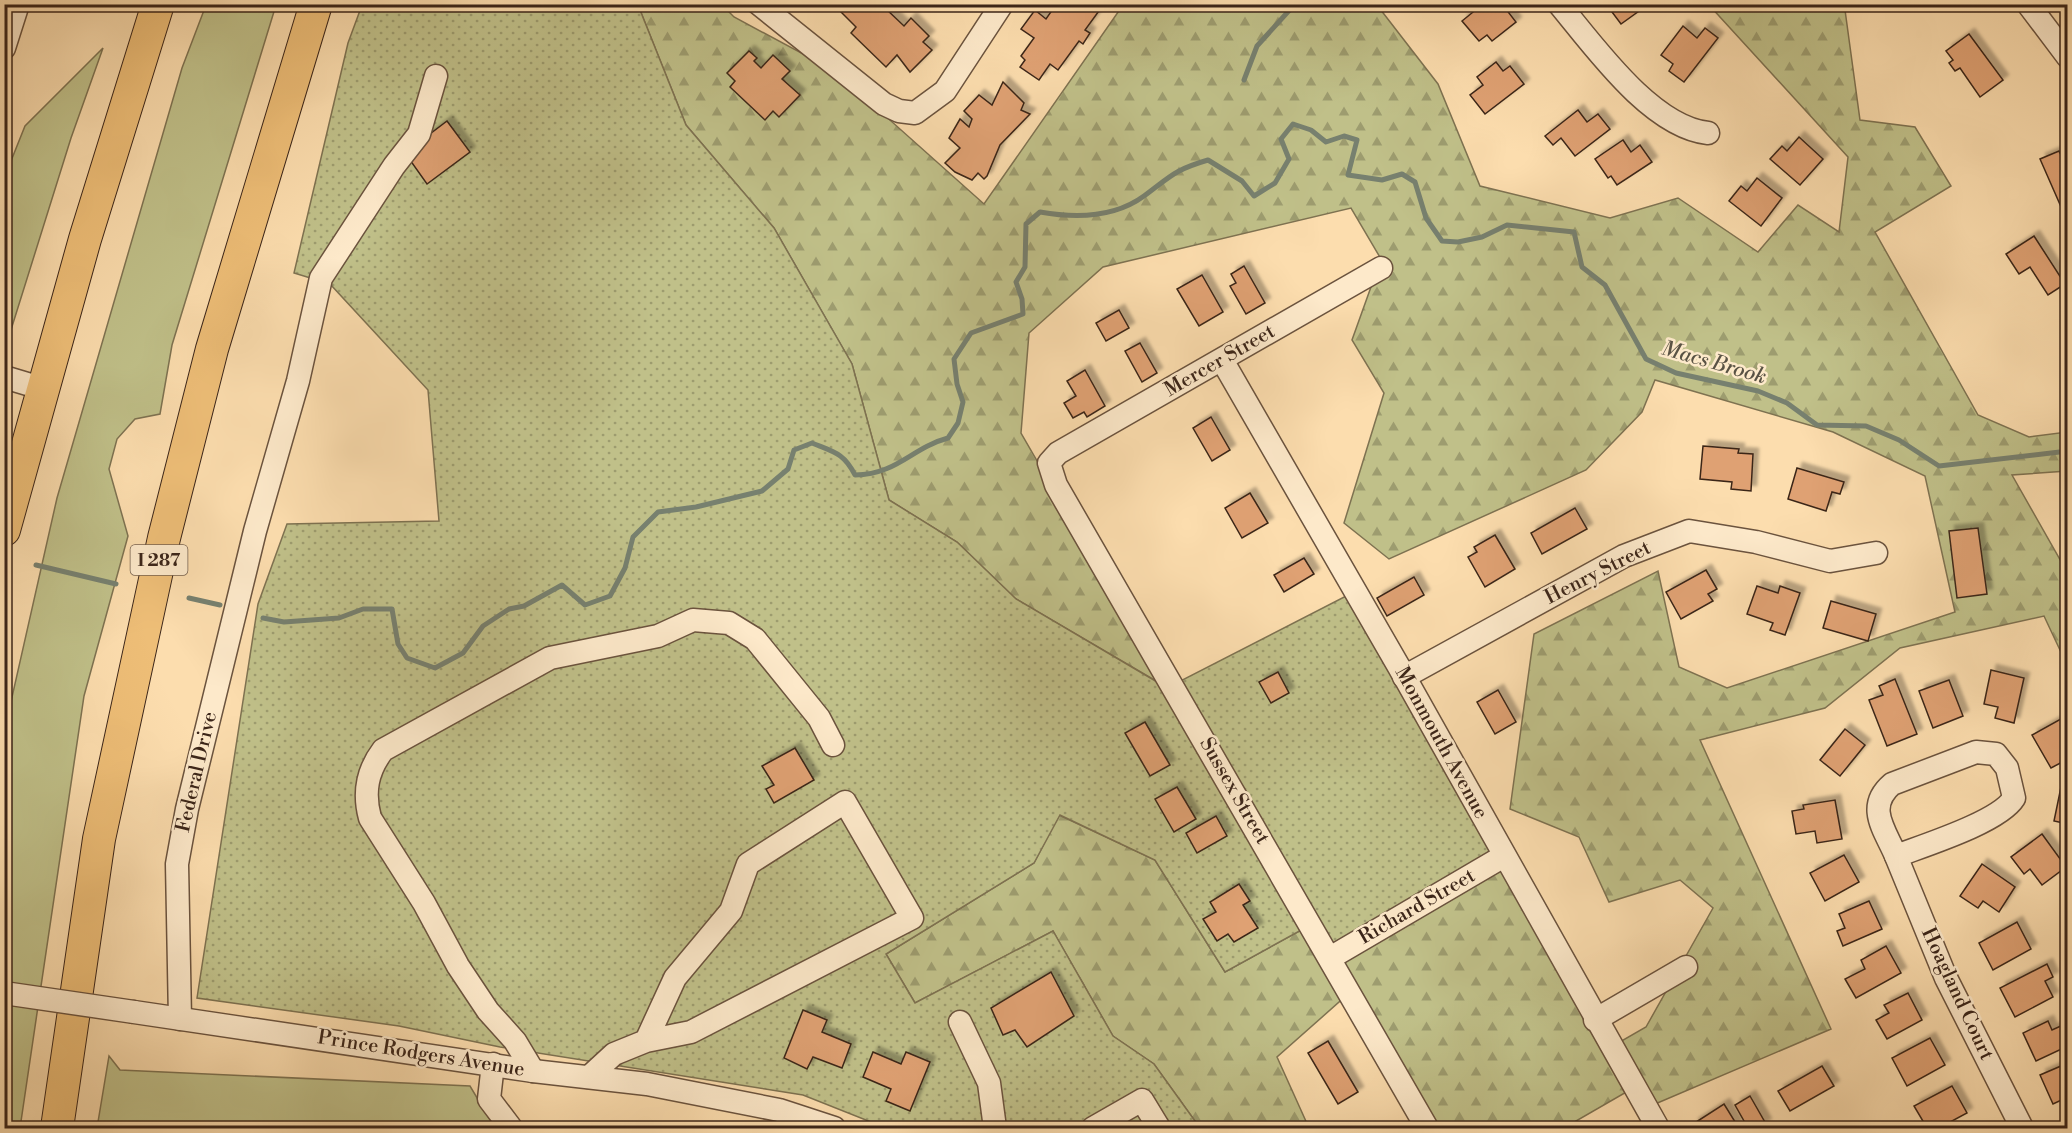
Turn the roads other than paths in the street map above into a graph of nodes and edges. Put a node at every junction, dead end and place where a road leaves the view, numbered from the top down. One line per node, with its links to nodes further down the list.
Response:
1 (18, 4): 8 (street)
2 (158, 4): 15 (highway)
3 (316, 4): 33 (highway, I 287)
4 (759, 4): 5 (street)
5 (1002, 4)
6 (1558, 4): 11 (street)
7 (2028, 4): 9 (street)
8 (4, 48)
9 (2067, 57)
10 (436, 76): 26 (street, Federal Drive)
11 (1708, 133)
12 (1382, 268): 13 (street, Mercer Street)
13 (1222, 360): 16 (street, Mercer Street); 19 (street, Monmouth Avenue)
14 (4, 377): 15 (street)
15 (44, 389): 17 (highway)
16 (1058, 453): 23 (street, Sussex Street)
17 (4, 530)
18 (1876, 553): 19 (street, Henry Street)
19 (1404, 677): 21 (street, Monmouth Avenue)
20 (833, 745): 31 (street)
21 (1504, 856): 23 (street, Richard Street); 27 (street, Monmouth Avenue)
22 (1896, 856): 22 (street, Hoagland Court); 41 (street, Hoagland Court)
23 (1330, 958): 39 (street, Sussex Street)
24 (1686, 967): 27 (street)
25 (4, 993): 26 (street, Prince Rodgers Avenue, bridge)
26 (180, 1019): 30 (street, Prince Rodgers Avenue)
27 (1595, 1020): 40 (street, Monmouth Avenue)
28 (960, 1022): 36 (street)
29 (646, 1041): 29 (street); 32 (street)
30 (493, 1064): 31 (street, Prince Rodgers Avenue); 34 (street)
31 (533, 1071): 32 (street, Prince Rodgers Avenue)
32 (590, 1077): 35 (street, Prince Rodgers Avenue)
33 (57, 1128)
34 (511, 1128)
35 (834, 1128)
36 (995, 1128)
37 (1093, 1128): 38 (street)
38 (1159, 1128)
39 (1427, 1128)
40 (1658, 1128)
41 (2022, 1128)

